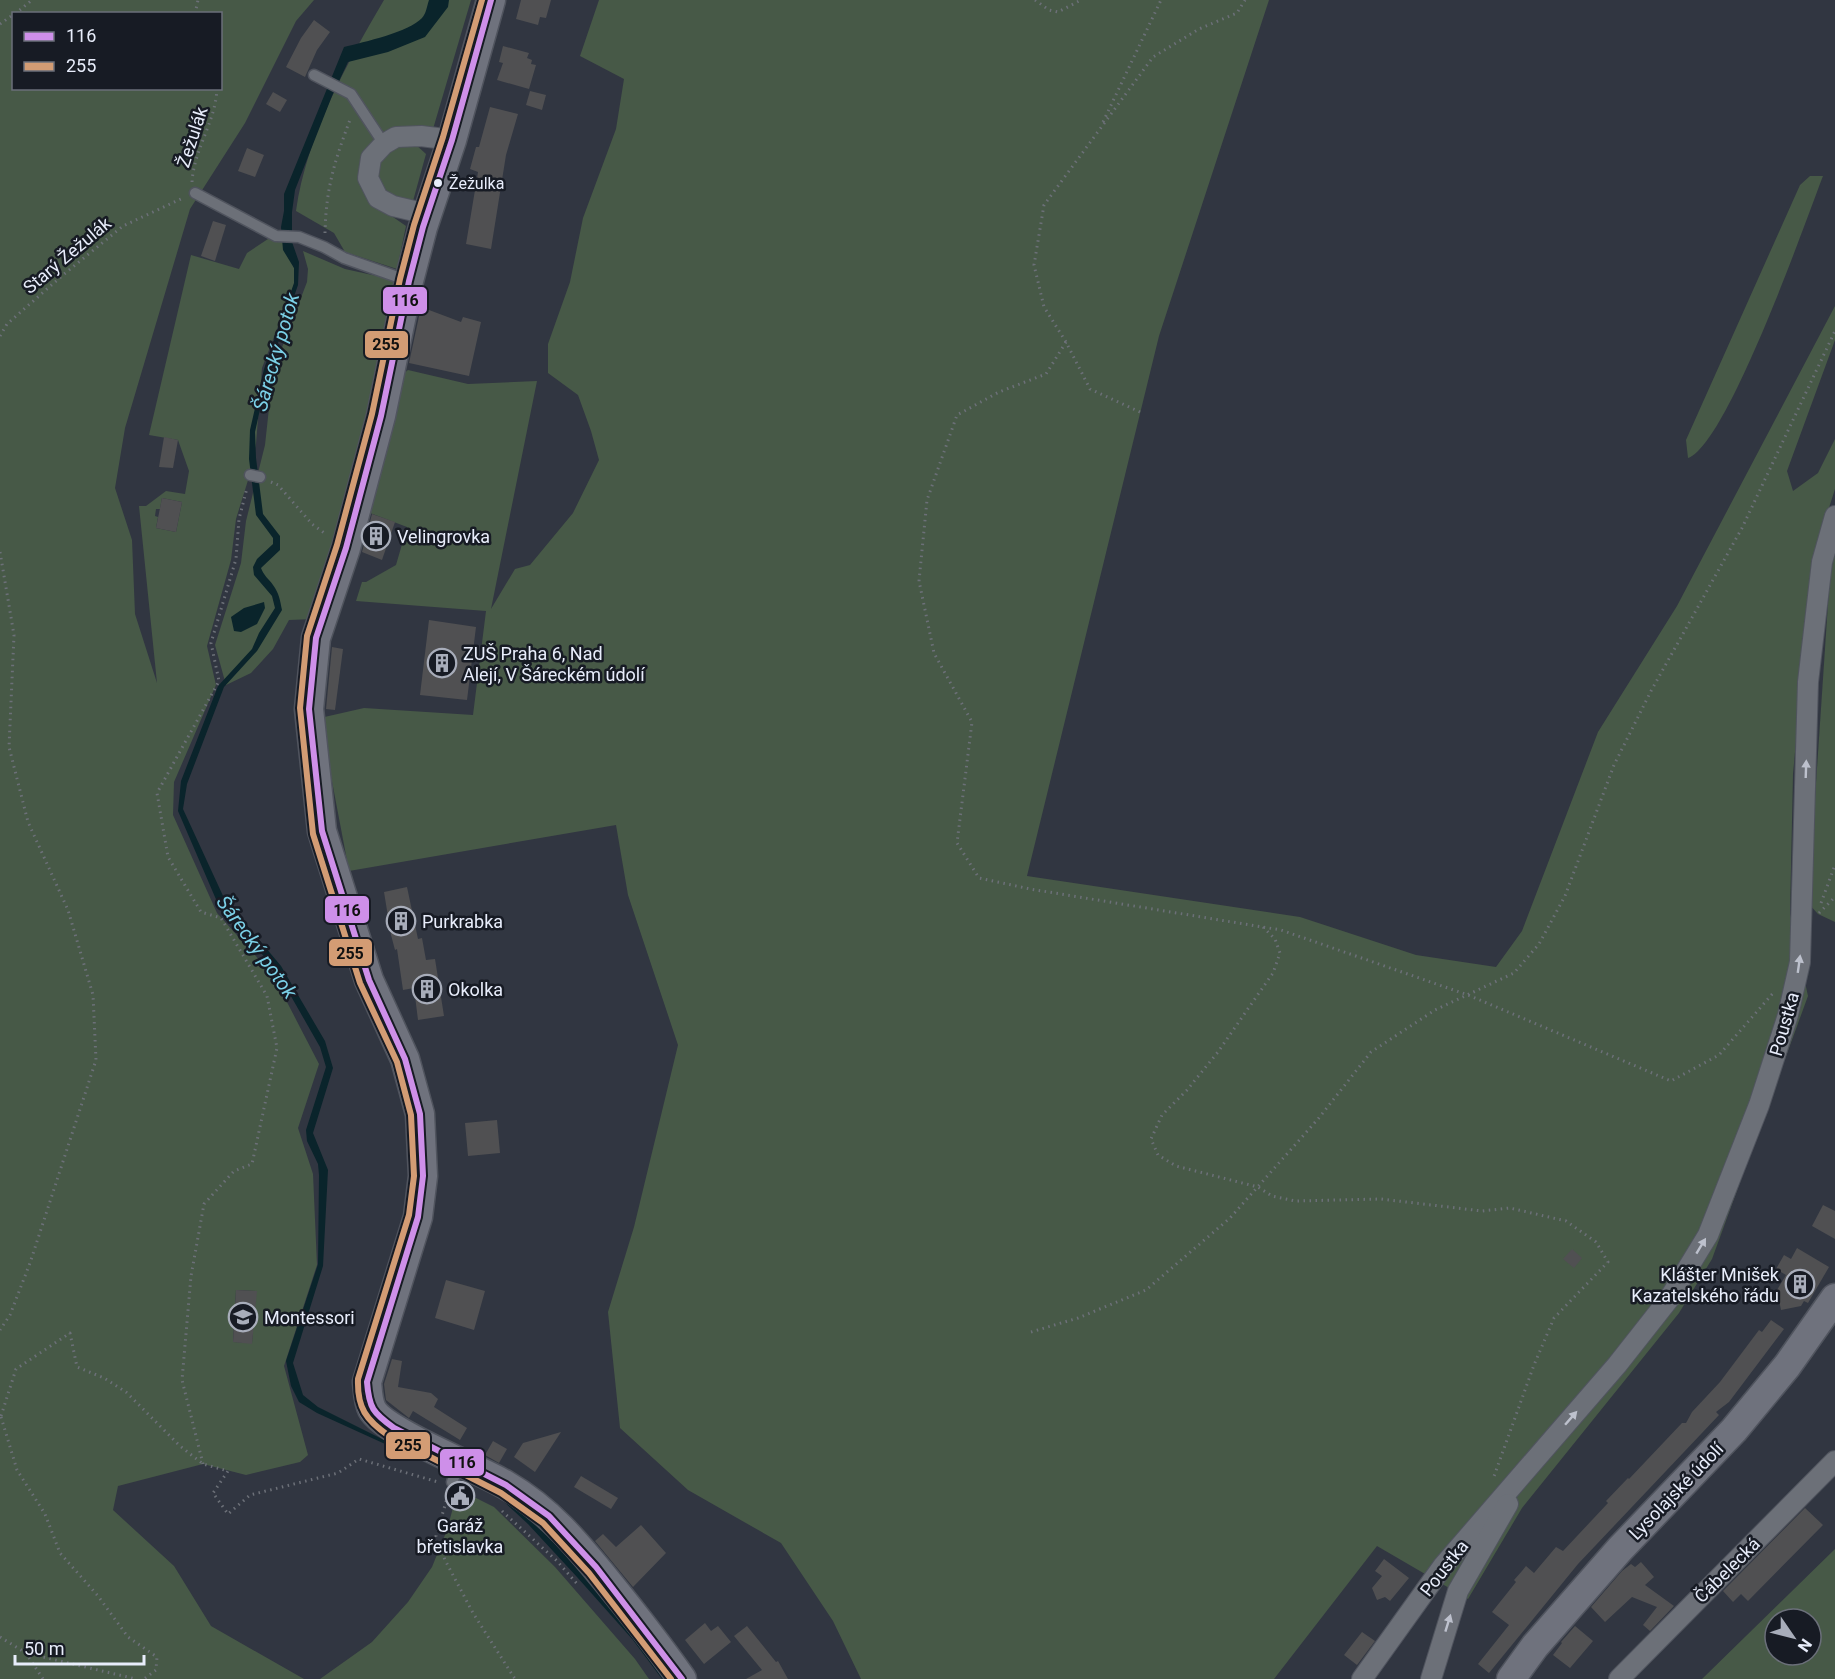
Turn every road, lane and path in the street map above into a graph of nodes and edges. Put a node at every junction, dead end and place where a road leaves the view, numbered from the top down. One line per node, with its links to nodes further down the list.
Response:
1 (32, 0): 7 (path)
2 (491, 0): 12 (street)
3 (1035, 0): 4 (path)
4 (1081, 0)
5 (1161, 0): 11 (path)
6 (1245, 0): 11 (path)
7 (17, 12)
8 (314, 75): 10 (lane)
9 (217, 90): 14 (path, Žežulák)
10 (356, 103): 13 (lane); 16 (path)
11 (1100, 129): 20 (path)
12 (452, 140): 13 (street); 15 (street)
13 (384, 144): 15 (street)
14 (195, 193): 16 (lane); 19 (path, Starý Žežulák)
15 (427, 214): 17 (street)
16 (324, 247): 17 (lane)
17 (409, 281): 23 (street)
18 (1835, 331): 29 (path)
19 (0, 336)
20 (1066, 342): 21 (path); 27 (path)
21 (1140, 412)
22 (1835, 516): 36 (street, Poustka, one-way to 22)
23 (346, 548): 37 (path); 38 (street)
24 (0, 552): 32 (path)
25 (1835, 897): 26 (path)
26 (1818, 914)
27 (1263, 927): 29 (path); 30 (path)
28 (1778, 987): 29 (path)
29 (1468, 995): 30 (path)
30 (1258, 1186): 33 (path); 39 (path)
31 (1835, 1298): 53 (street, Lysolajské údolí)
32 (0, 1330)
33 (1031, 1332)
34 (0, 1416): 37 (path); 44 (path)
35 (1835, 1461): 54 (street, Čábelecká)
36 (1533, 1462): 39 (street, Poustka); 52 (street, Poustka, one-way to 36)
37 (203, 1464): 38 (path)
38 (457, 1470): 49 (path); 50 (street)
39 (1494, 1507): 51 (street, Poustka)
40 (501, 1510): 41 (path)
41 (581, 1587)
42 (0, 1637): 43 (path)
43 (26, 1653): 45 (path); 46 (path)
44 (152, 1673): 47 (path); 48 (path)
45 (43, 1679)
46 (136, 1679)
47 (144, 1679)
48 (157, 1679)
49 (515, 1679)
50 (682, 1679)
51 (1362, 1679)
52 (1431, 1679)
53 (1511, 1679)
54 (1618, 1679)

